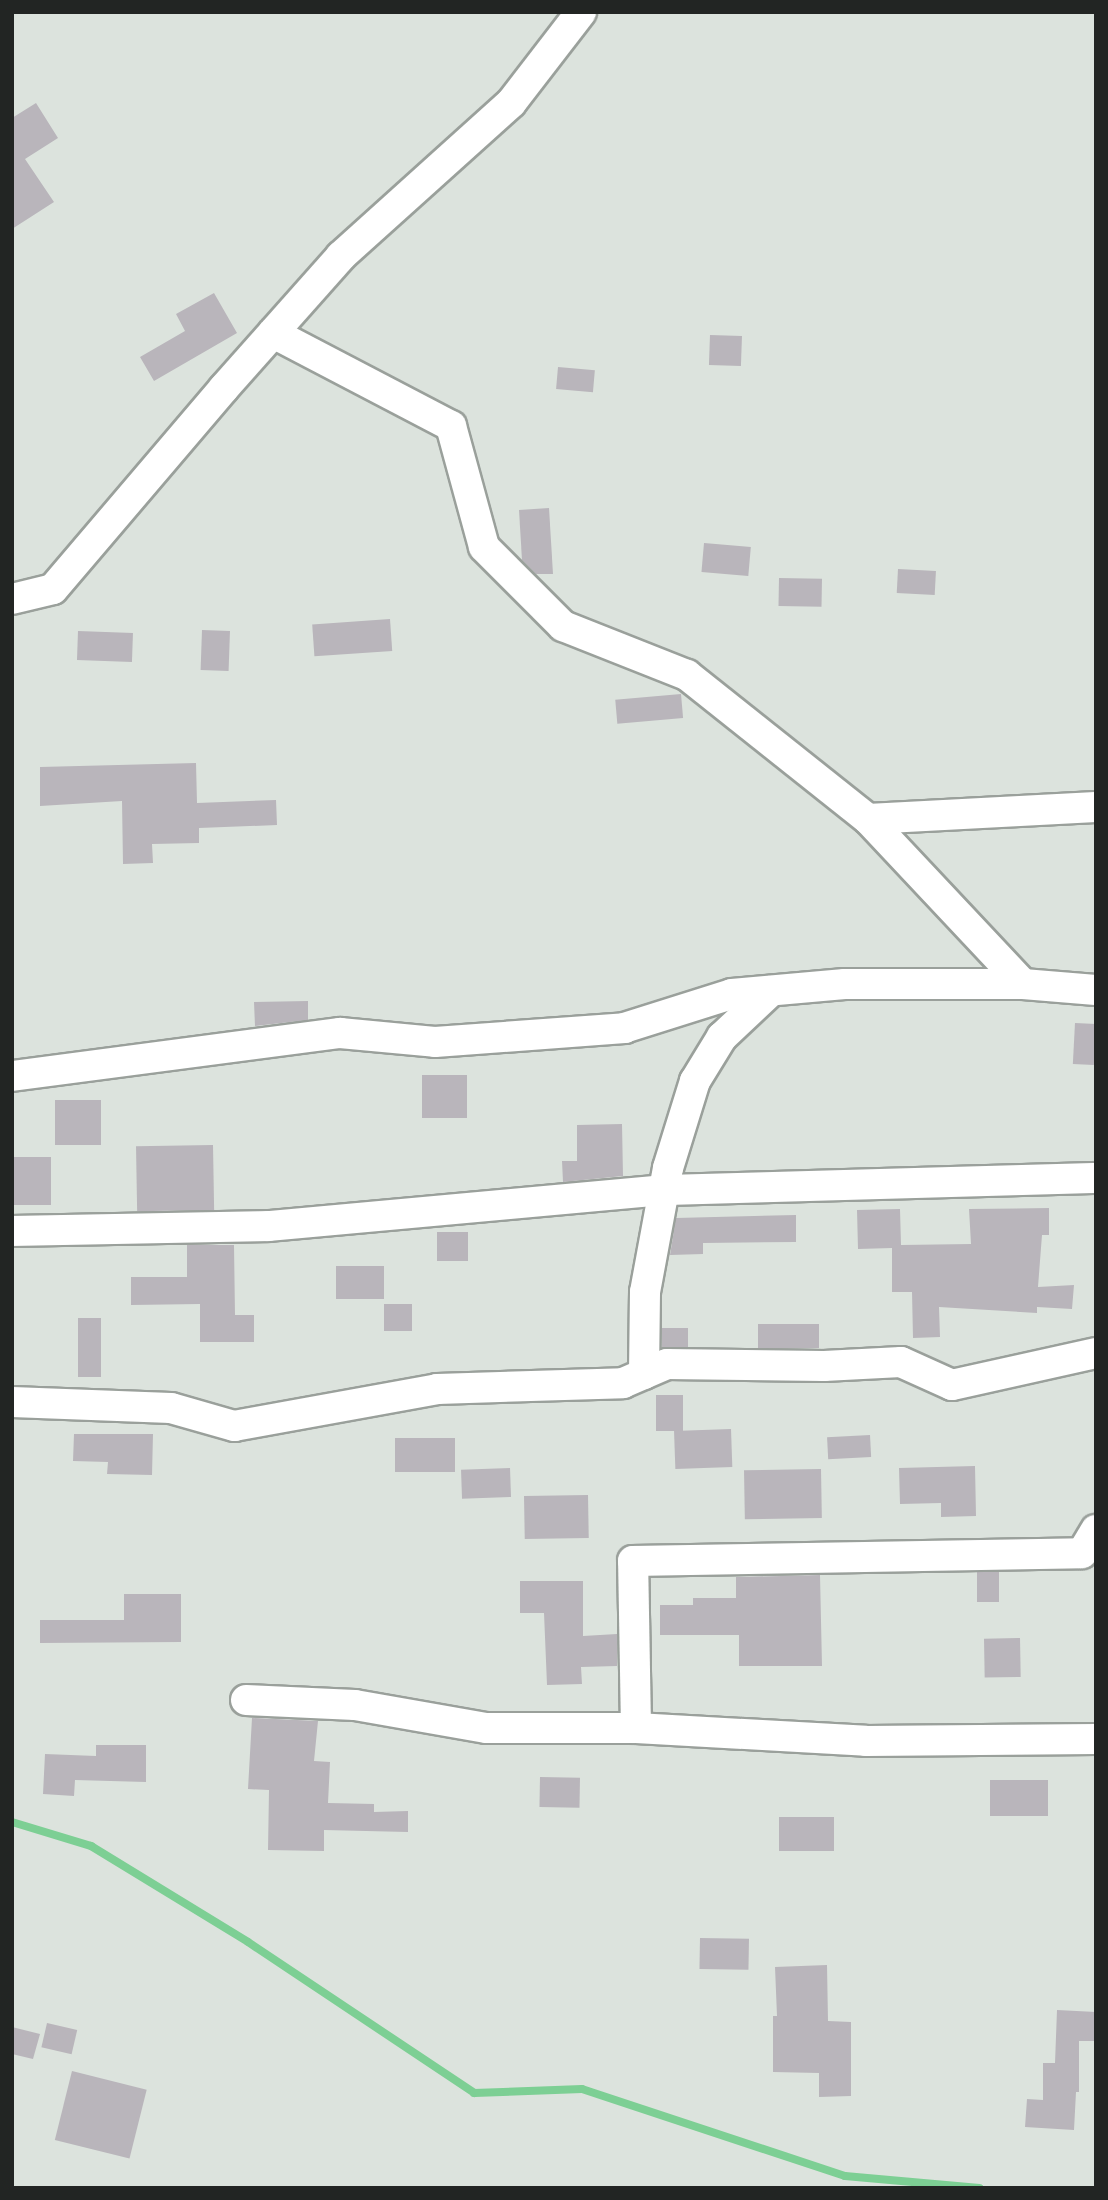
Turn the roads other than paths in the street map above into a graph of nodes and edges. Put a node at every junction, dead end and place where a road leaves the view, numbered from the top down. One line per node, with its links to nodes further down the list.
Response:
1 (581, 12): 2 (street)
2 (273, 333): 3 (street); 5 (street)
3 (12, 599)
4 (1096, 807): 5 (street)
5 (868, 819): 6 (street)
6 (1023, 985): 7 (street); 8 (street)
7 (1096, 990)
8 (771, 991): 9 (street); 11 (street)
9 (12, 1076)
10 (1096, 1178): 11 (street)
11 (664, 1190): 12 (street); 14 (street)
12 (12, 1231)
13 (1096, 1353): 14 (street)
14 (645, 1374): 15 (street)
15 (12, 1402)
16 (1096, 1530): 18 (street)
17 (246, 1700): 18 (street)
18 (636, 1728): 19 (street)
19 (1096, 1740)

